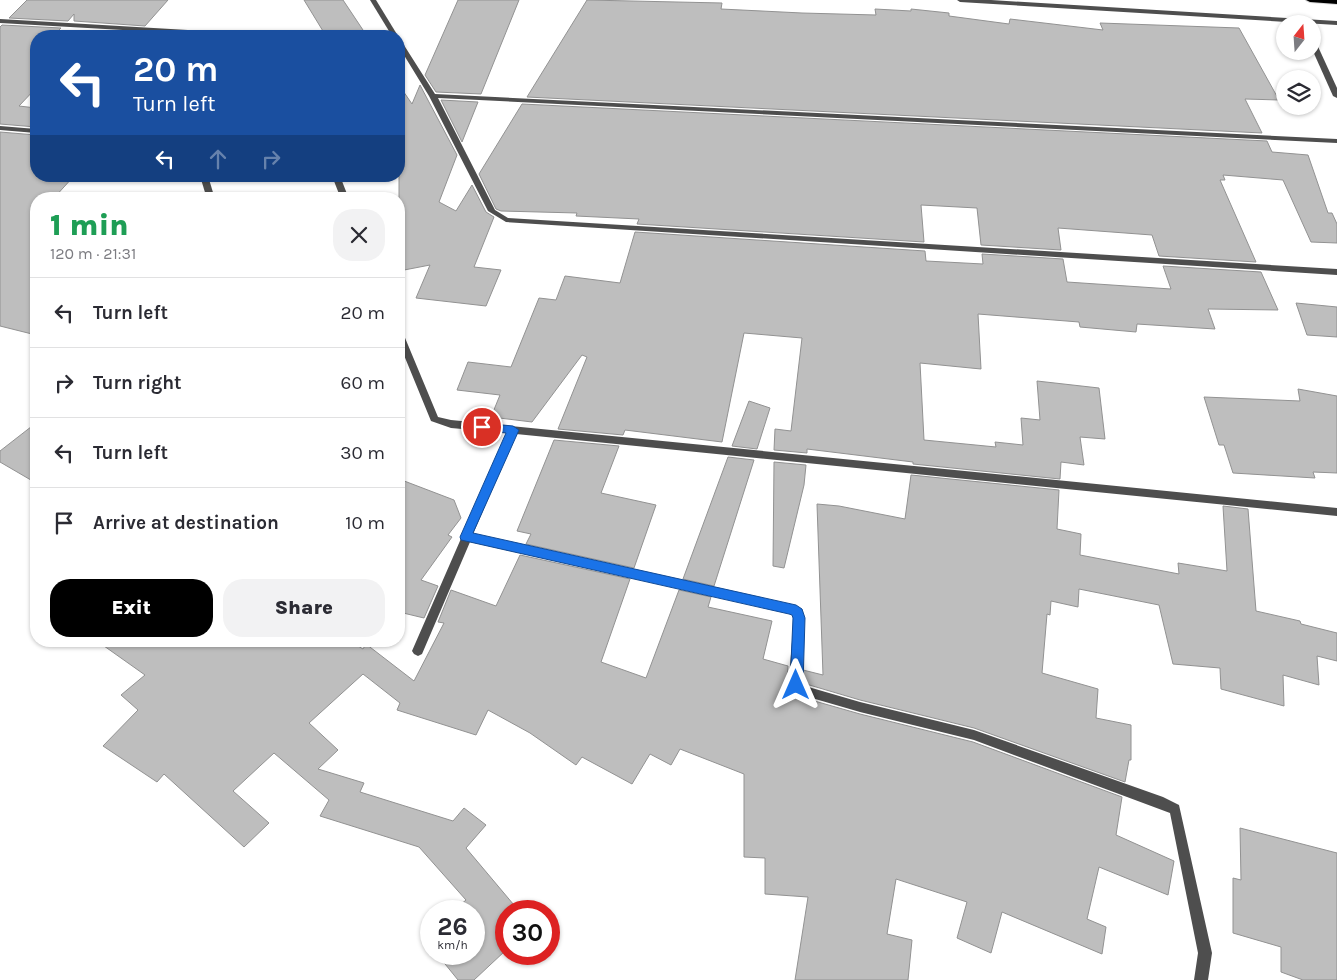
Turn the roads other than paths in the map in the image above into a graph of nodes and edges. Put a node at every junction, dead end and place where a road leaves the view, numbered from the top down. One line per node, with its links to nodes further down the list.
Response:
1 (373, 0): 10 (street)
2 (960, 0): 5 (street)
3 (1310, 0): 4 (main road)
4 (1337, 2)
5 (1276, 20)
6 (0, 21): 9 (street)
7 (1321, 22): 8 (street)
8 (1337, 22)
9 (155, 30)
10 (392, 30)
11 (405, 52): 13 (street)
12 (1321, 60): 14 (street)
13 (433, 96): 17 (street); 18 (street)
14 (1337, 96)
15 (0, 128): 16 (street)
16 (30, 130)
17 (1337, 141)
18 (1337, 272)
19 (405, 348): 20 (street)
20 (513, 430): 21 (street); 22 (street)
21 (1337, 512)
22 (466, 537): 23 (street); 24 (street)
23 (418, 651)
24 (1201, 980)

